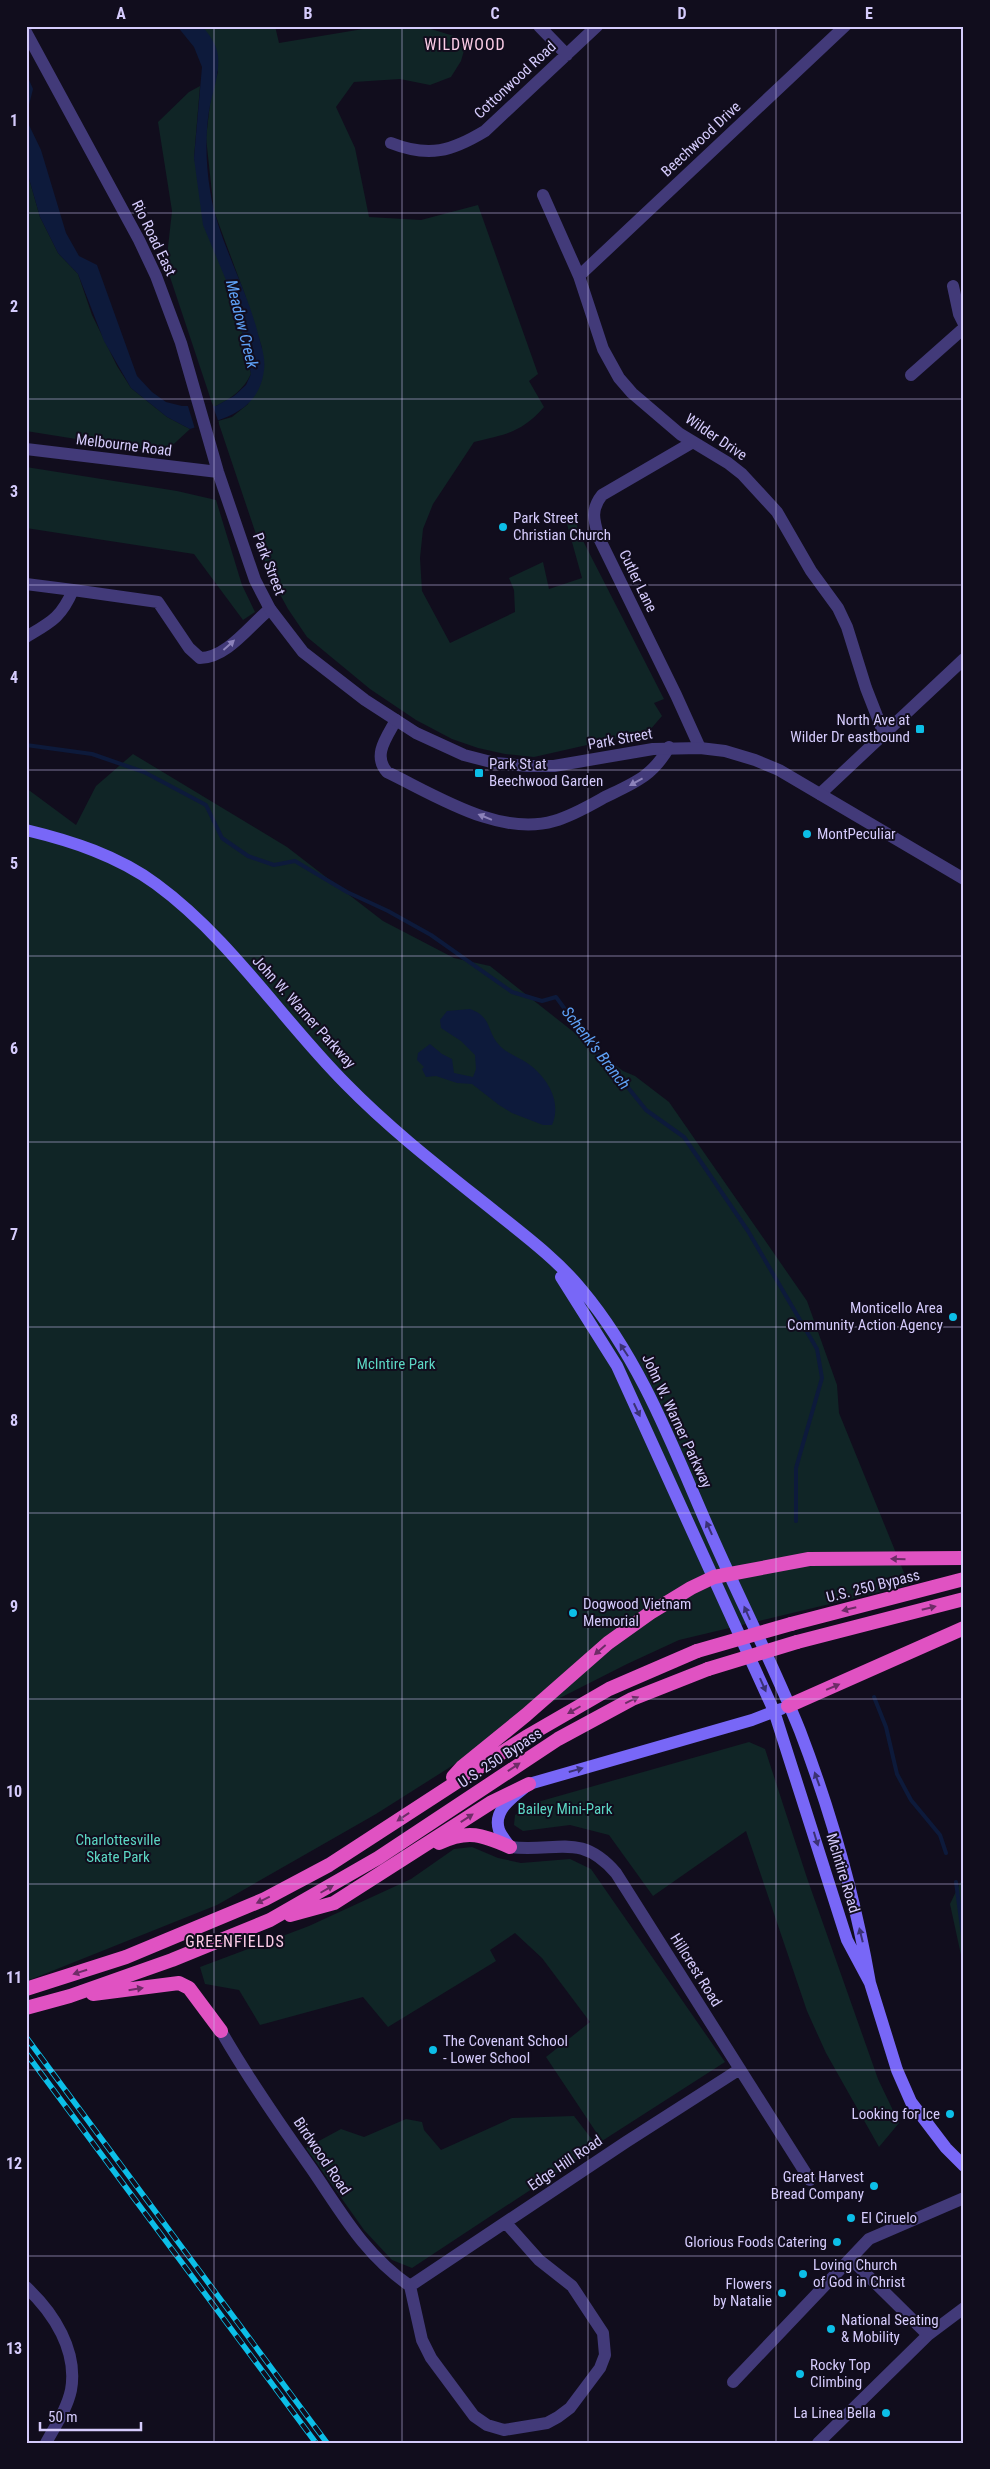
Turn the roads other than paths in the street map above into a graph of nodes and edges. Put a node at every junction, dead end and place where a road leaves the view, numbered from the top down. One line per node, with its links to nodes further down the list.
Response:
1 (539, 26): 5 (street)
2 (597, 26): 5 (street, Cottonwood Road)
3 (845, 26): 8 (street, Beechwood Drive)
4 (26, 32): 15 (street, Rio Road East)
5 (567, 55): 6 (street, Cottonwood Road)
6 (392, 143)
7 (543, 195): 8 (street, Wilder Drive)
8 (579, 276): 13 (street, Wilder Drive)
9 (953, 286): 10 (street)
10 (964, 324)
11 (964, 328): 12 (street)
12 (911, 375)
13 (693, 442): 22 (street, Wilder Drive); 24 (street, Cutler Lane)
14 (26, 449): 15 (street, Melbourne Road)
15 (218, 472): 18 (street, Park Street)
16 (26, 584): 17 (street)
17 (73, 590): 18 (street, one-way to 18); 19 (street)
18 (270, 609): 21 (street, Park Street)
19 (26, 637)
20 (964, 659): 22 (street)
21 (396, 720): 23 (street, Park Street); 23 (street, one-way to 21)
22 (884, 734): 25 (street)
23 (669, 747): 24 (street, Park Street)
24 (700, 748): 25 (street, Park Street)
25 (820, 794): 27 (street, Park Street)
26 (26, 830): 28 (main road, John W. Warner Parkway)
27 (964, 879)
28 (540, 1249): 30 (main road, John W. Warner Parkway, one-way to 28); 31 (main road, John W. Warner Parkway, one-way to 31)
29 (964, 1558): 30 (highway, one-way to 30)
30 (729, 1573): 31 (highway); 35 (main road, John W. Warner Parkway, one-way to 30)
31 (714, 1577): 36 (main road, McIntire Road, one-way to 36); 38 (highway, one-way to 38)
32 (964, 1579): 38 (highway, U.S. 250 Bypass, one-way to 38, bridge)
33 (964, 1599): 41 (highway, U.S. 250 Bypass, one-way to 33, bridge)
34 (964, 1628): 35 (highway, one-way to 34)
35 (788, 1706): 36 (main road); 42 (main road, John W. Warner Parkway, one-way to 35)
36 (774, 1711): 37 (main road, one-way to 36); 42 (main road, McIntire Road, one-way to 42)
37 (530, 1784): 39 (main road); 40 (highway, one-way to 37)
38 (443, 1790): 43 (highway, U.S. 250 Bypass, one-way to 43)
39 (510, 1847): 40 (highway); 47 (street, Hillcrest Road)
40 (407, 1858): 41 (highway)
41 (270, 1920): 44 (highway)
42 (870, 1983): 48 (main road, McIntire Road)
43 (28, 1988)
44 (70, 1996): 45 (highway); 46 (highway, one-way to 46)
45 (32, 2007)
46 (221, 2031): 53 (street, Birdwood Road)
47 (740, 2069): 49 (street, Hillcrest Road); 51 (street, Edge Hill Road)
48 (964, 2166)
49 (810, 2180)
50 (964, 2198): 52 (street)
51 (506, 2223): 53 (street, Edge Hill Road); 53 (street)
52 (851, 2258): 56 (street); 57 (street)
53 (410, 2286)
54 (26, 2287): 58 (street)
55 (964, 2308): 56 (street)
56 (928, 2335): 59 (street)
57 (733, 2382)
58 (46, 2443)
59 (818, 2443)

